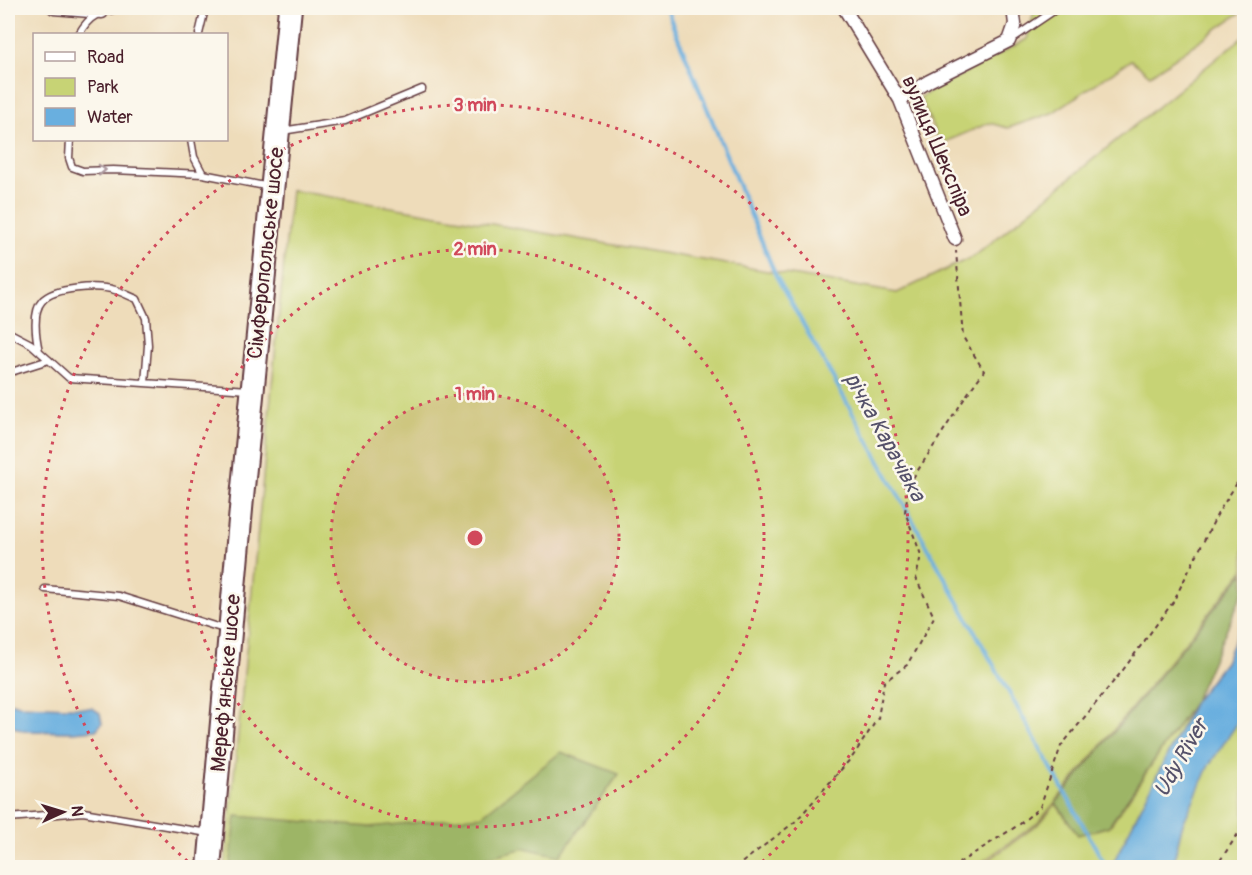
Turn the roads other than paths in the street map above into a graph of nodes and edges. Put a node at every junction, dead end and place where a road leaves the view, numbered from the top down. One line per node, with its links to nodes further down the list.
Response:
1 (54, 8): 8 (street)
2 (121, 8): 8 (lane)
3 (208, 8): 10 (lane)
4 (291, 8): 14 (highway, Сімферопольське шосе)
5 (844, 8): 13 (street, вулиця Шекспіра)
6 (1013, 8): 11 (street)
7 (1058, 8): 11 (lane)
8 (102, 12): 9 (lane)
9 (80, 33)
10 (198, 33)
11 (1009, 41): 13 (street)
12 (422, 89): 14 (lane)
13 (900, 100): 19 (street, вулиця Шекспіра)
14 (278, 132): 18 (highway, Сімферопольське шосе)
15 (70, 141): 17 (lane, one-way to 17)
16 (191, 141): 17 (lane)
17 (203, 174): 18 (lane)
18 (273, 187): 25 (highway, Сімферопольське шосе)
19 (956, 239)
20 (8, 332): 21 (lane)
21 (40, 352): 22 (lane); 24 (lane)
22 (49, 360): 23 (lane); 24 (lane)
23 (8, 373)
24 (145, 383): 25 (lane)
25 (253, 390): 26 (highway, Сімферопольське шосе)
26 (242, 498): 28 (highway, Мереф'янське шосе)
27 (45, 589): 28 (lane)
28 (231, 631): 30 (highway, Мереф'янське шосе)
29 (8, 818): 30 (lane)
30 (212, 833): 31 (highway, Мереф'янське шосе)
31 (209, 867)

